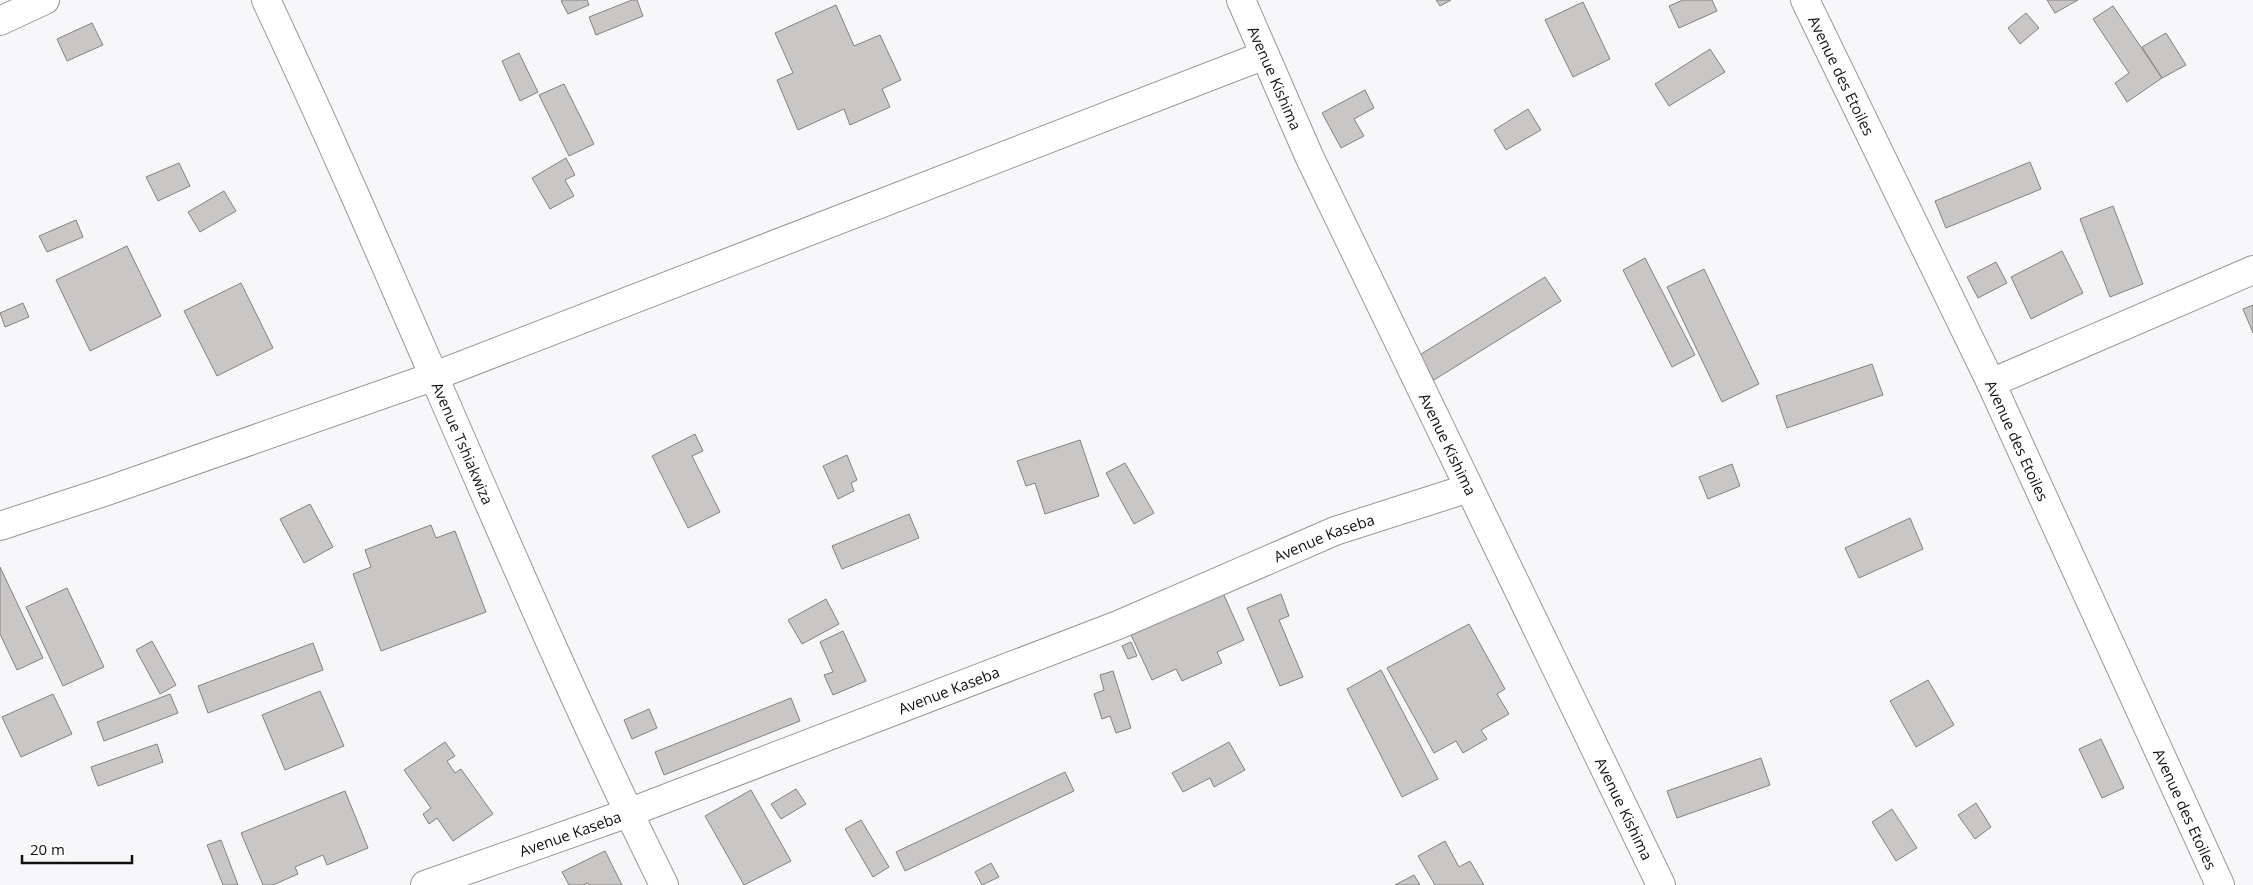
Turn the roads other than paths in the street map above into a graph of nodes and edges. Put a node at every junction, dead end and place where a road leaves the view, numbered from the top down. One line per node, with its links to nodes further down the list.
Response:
1 (45, 0): 5 (street)
2 (266, 0): 8 (street, Avenue Tshiakwiza)
3 (1242, 0): 6 (street, Avenue Kishima)
4 (1805, 0): 9 (street, Avenue des Etoiles)
5 (0, 21)
6 (1265, 55): 8 (street); 10 (street, Avenue Kishima)
7 (2253, 270): 9 (street)
8 (432, 377): 11 (street); 12 (street, Avenue Tshiakwiza)
9 (1991, 383): 16 (street, Avenue des Etoiles)
10 (1469, 488): 12 (street, Avenue Kaseba); 15 (street, Avenue Kishima)
11 (0, 526)
12 (628, 812): 13 (street, Avenue Kaseba); 14 (street, Avenue Tshiakwiza)
13 (425, 885)
14 (664, 885)
15 (1661, 885)
16 (2220, 885)

